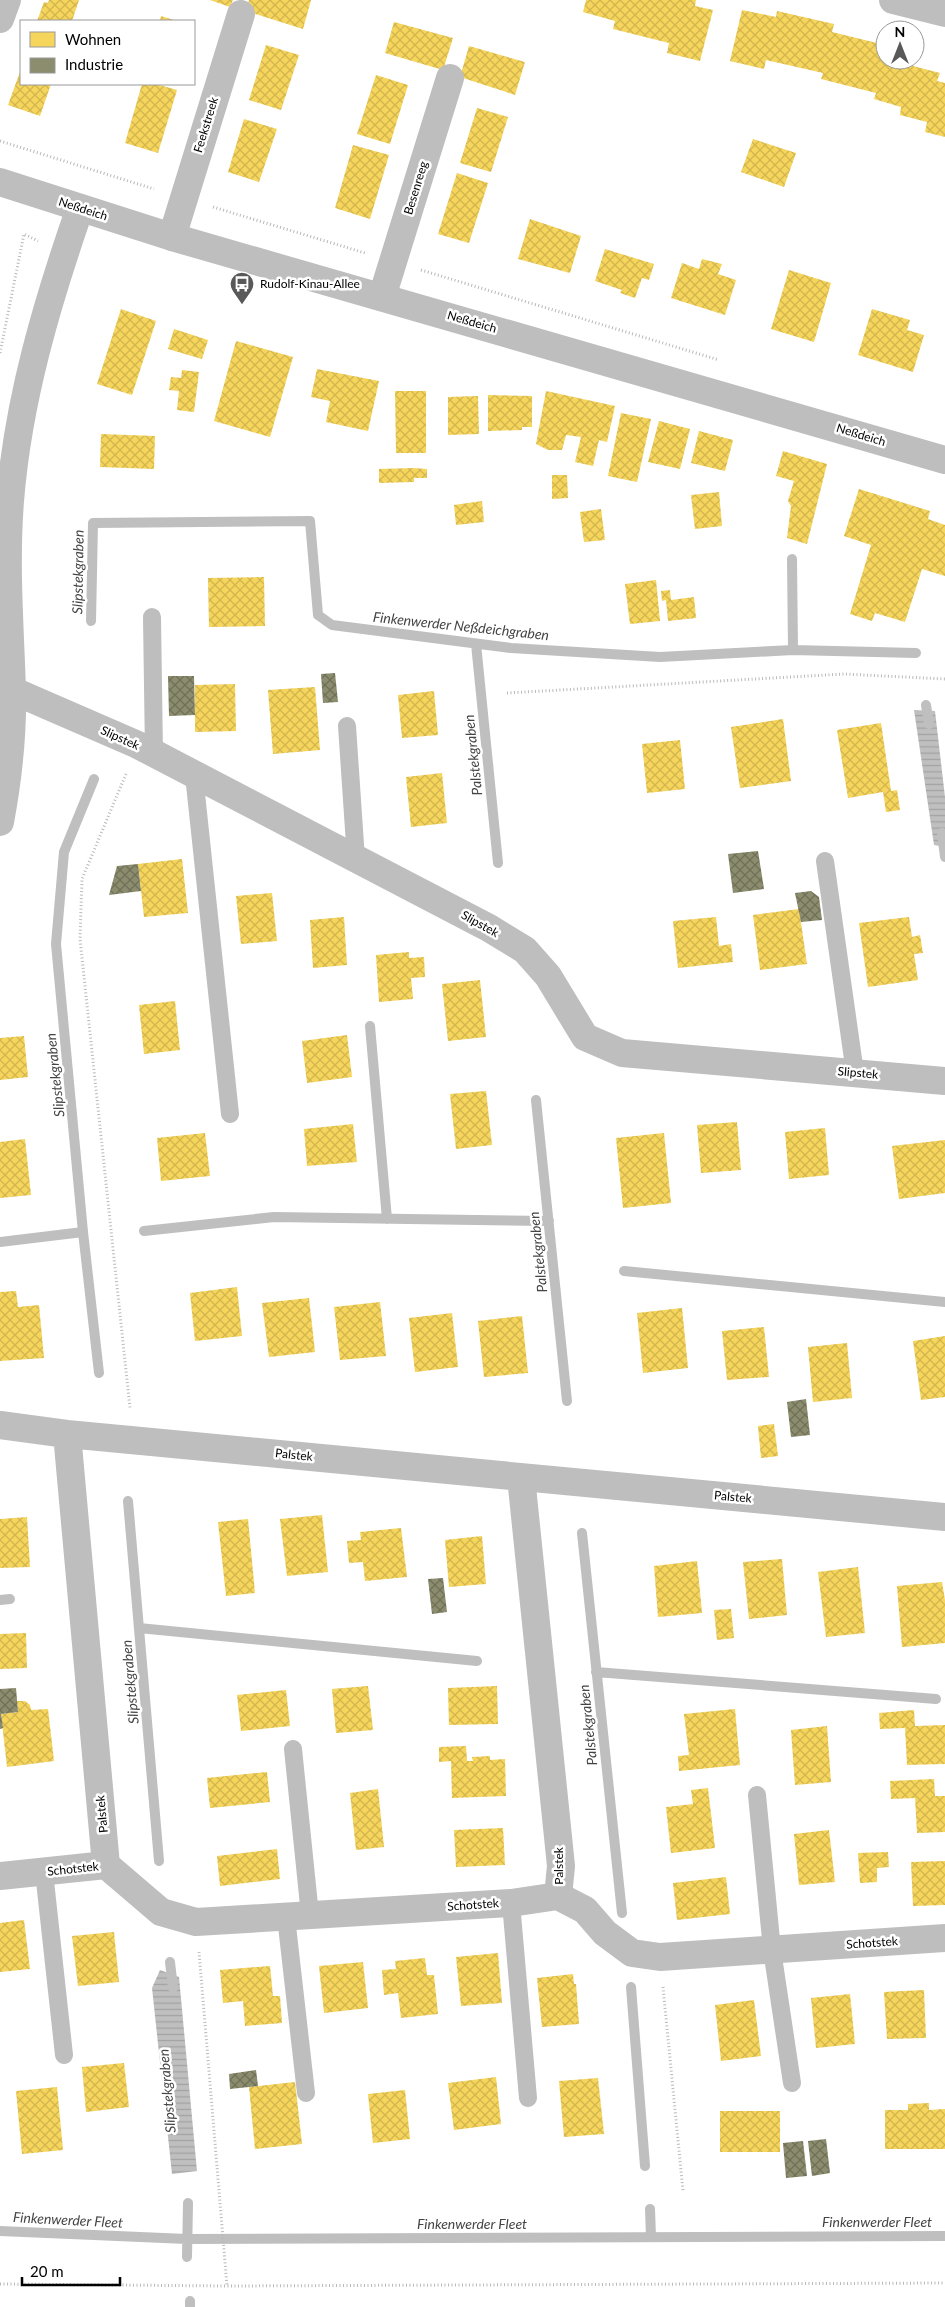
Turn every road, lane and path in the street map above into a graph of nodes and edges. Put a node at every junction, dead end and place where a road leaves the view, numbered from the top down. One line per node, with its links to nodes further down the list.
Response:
1 (7, 0): 5 (street)
2 (892, 0): 3 (street)
3 (945, 13)
4 (240, 14): 9 (street, Feekstreek)
5 (0, 19)
6 (450, 78): 13 (street, Besenreeg)
7 (0, 141): 9 (path)
8 (0, 182): 10 (street, Neßdeich)
9 (184, 198): 11 (street, Feekstreek); 13 (path)
10 (80, 208): 11 (street, Neßdeich); 12 (street)
11 (172, 237): 14 (street, Neßdeich)
12 (64, 253): 15 (path); 20 (street)
13 (393, 262): 14 (street, Besenreeg); 16 (path)
14 (382, 297): 17 (street, Neßdeich)
15 (0, 353)
16 (723, 361)
17 (945, 460)
18 (152, 617): 23 (lane)
19 (945, 679): 21 (path)
20 (6, 688): 23 (street, Slipstek); 25 (street)
21 (507, 693)
22 (347, 726): 26 (lane)
23 (146, 749): 24 (street, Slipstek); 33 (path)
24 (194, 775): 26 (street, Slipstek); 30 (lane)
25 (0, 822)
26 (356, 859): 28 (street, Slipstek)
27 (825, 861): 28 (lane)
28 (855, 1073): 29 (street, Slipstek)
29 (945, 1081)
30 (230, 1114)
31 (0, 1425): 32 (street, Palstek)
32 (67, 1434): 33 (street, Palstek); 38 (street, Palstek)
33 (133, 1439): 34 (street, Palstek)
34 (521, 1477): 35 (street, Palstek); 41 (street, Palstek)
35 (945, 1517)
36 (293, 1749): 43 (lane)
37 (757, 1795): 46 (lane)
38 (106, 1865): 39 (street, Schotstek); 44 (street, Schotstek)
39 (44, 1872): 40 (street, Schotstek); 48 (lane)
40 (0, 1876)
41 (558, 1896): 42 (street, Schotstek); 47 (street, Schotstek)
42 (512, 1903): 43 (street, Schotstek); 51 (lane)
43 (298, 1916): 44 (street, Schotstek); 50 (lane)
44 (196, 1922): 55 (path)
45 (945, 1938): 46 (street, Schotstek)
46 (772, 1950): 47 (street, Schotstek); 49 (lane)
47 (660, 1957): 52 (path)
48 (64, 2055)
49 (792, 2083)
50 (306, 2093)
51 (528, 2098)
52 (683, 2191)
53 (945, 2283): 55 (path)
54 (0, 2284): 55 (path)
55 (227, 2286)

